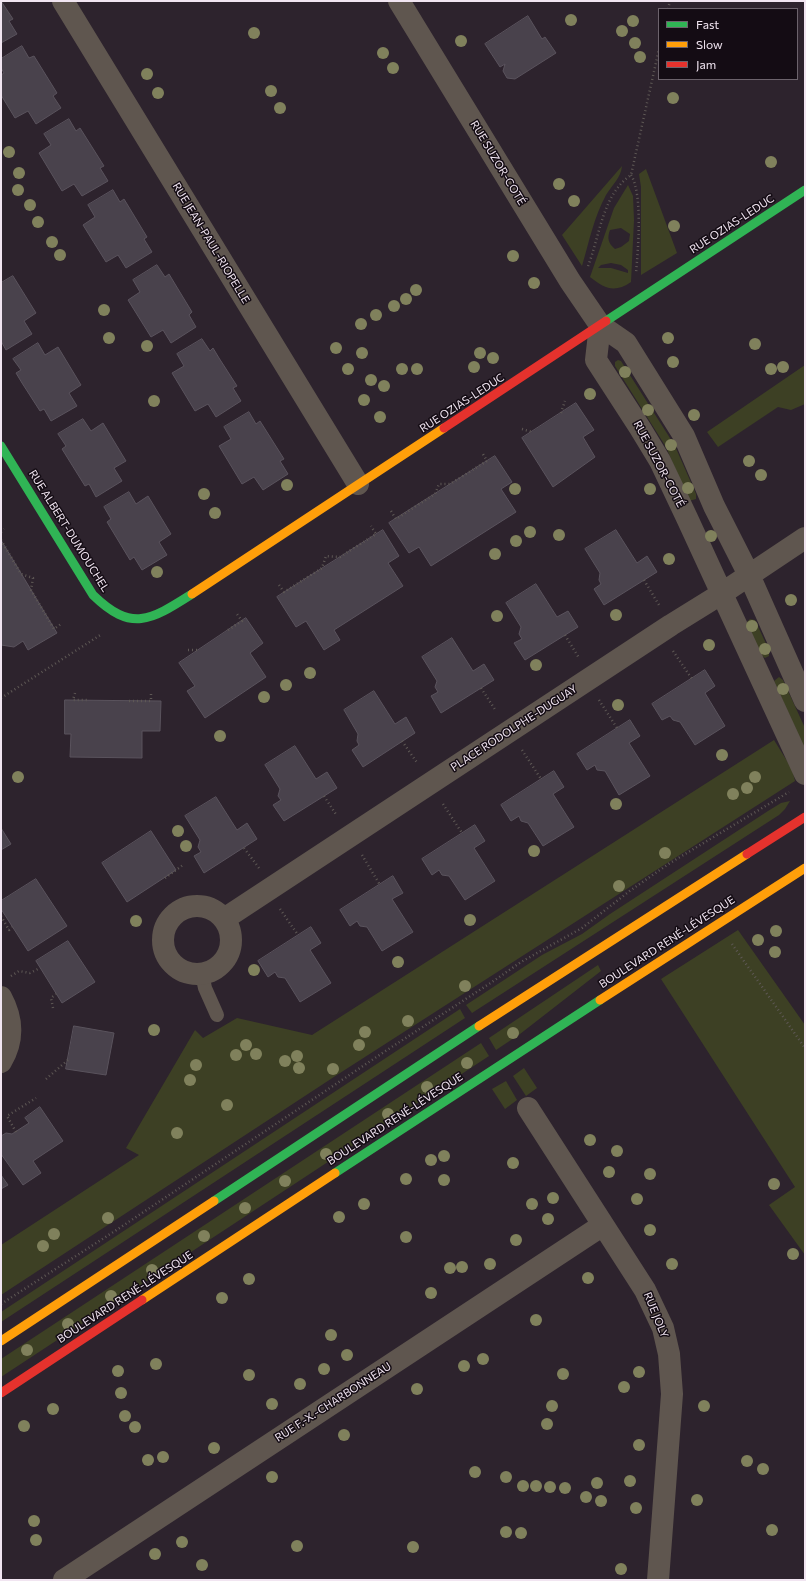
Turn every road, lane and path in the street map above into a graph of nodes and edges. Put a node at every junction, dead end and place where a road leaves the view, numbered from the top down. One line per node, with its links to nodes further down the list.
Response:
1 (63, 1): 15 (street, RUE JEAN-PAUL-RIOPELLE)
2 (399, 1): 8 (street, RUE SUZOR-COTÉ)
3 (658, 54): 4 (path)
4 (631, 175): 6 (path); 7 (path)
5 (805, 190): 8 (main road, RUE OZIAS-LEDUC)
6 (587, 268)
7 (635, 279)
8 (600, 324): 15 (main road, RUE OZIAS-LEDUC); 16 (street, RUE SUZOR-COTÉ); 18 (street, RUE SUZOR-COTÉ)
9 (565, 401): 10 (path)
10 (561, 413)
11 (522, 429): 12 (path)
12 (532, 432)
13 (1, 446): 27 (main road, RUE ALBERT-DUMOUCHEL)
14 (483, 454): 17 (path)
15 (358, 484): 27 (main road, RUE OZIAS-LEDUC)
16 (714, 506): 18 (street, RUE SUZOR-COTÉ); 22 (street, RUE SUZOR-COTÉ)
17 (391, 511)
18 (687, 518): 25 (street, RUE SUZOR-COTÉ)
19 (371, 526): 24 (path)
20 (805, 538): 22 (street, PLACE RODOLPHE-DUGUAY)
21 (1, 540): 28 (path)
22 (749, 576): 25 (street, PLACE RODOLPHE-DUGUAY); 34 (street, RUE SUZOR-COTÉ)
23 (644, 580): 29 (path)
24 (279, 585)
25 (721, 594): 29 (street, PLACE RODOLPHE-DUGUAY); 35 (street, RUE SUZOR-COTÉ)
26 (237, 614): 30 (path)
27 (125, 619)
28 (61, 624)
29 (665, 628): 36 (path); 37 (street, PLACE RODOLPHE-DUGUAY)
30 (228, 630)
31 (106, 632): 41 (path)
32 (188, 650): 33 (path)
33 (200, 650)
34 (786, 662): 35 (street); 44 (street, RUE SUZOR-COTÉ)
35 (758, 674): 48 (street, RUE SUZOR-COTÉ)
36 (692, 679)
37 (586, 681): 45 (path); 46 (street, PLACE RODOLPHE-DUGUAY)
38 (481, 688): 46 (path)
39 (75, 693): 42 (path)
40 (151, 693): 43 (path)
41 (1, 698)
42 (89, 700)
43 (129, 700)
44 (805, 701)
45 (617, 728)
46 (510, 731): 47 (path); 53 (street, PLACE RODOLPHE-DUGUAY)
47 (541, 779)
48 (798, 782): 73 (path)
49 (805, 817): 74 (main road)
50 (183, 865): 52 (path)
51 (805, 868): 75 (main road, BOULEVARD RENÉ-LÉVESQUE)
52 (165, 878)
53 (268, 890): 55 (street, PLACE RODOLPHE-DUGUAY); 57 (path)
54 (1, 916): 56 (path)
55 (224, 919): 60 (street); 60 (street)
56 (12, 927)
57 (298, 935)
58 (731, 943): 65 (path)
59 (40, 968): 61 (path)
60 (202, 974): 64 (lane)
61 (4, 988): 67 (street)
62 (56, 994): 63 (path)
63 (53, 1008)
64 (217, 1015)
65 (805, 1048)
66 (68, 1060): 68 (path)
67 (1, 1062)
68 (46, 1079)
69 (36, 1098): 71 (path)
70 (528, 1108): 72 (street, RUE JOLY)
71 (16, 1132)
72 (603, 1225): 76 (street, RUE F.-X.-CHARBONNEAU); 77 (street, RUE JOLY)
73 (1, 1304)
74 (1, 1341)
75 (1, 1393)
76 (64, 1580)
77 (658, 1580)

